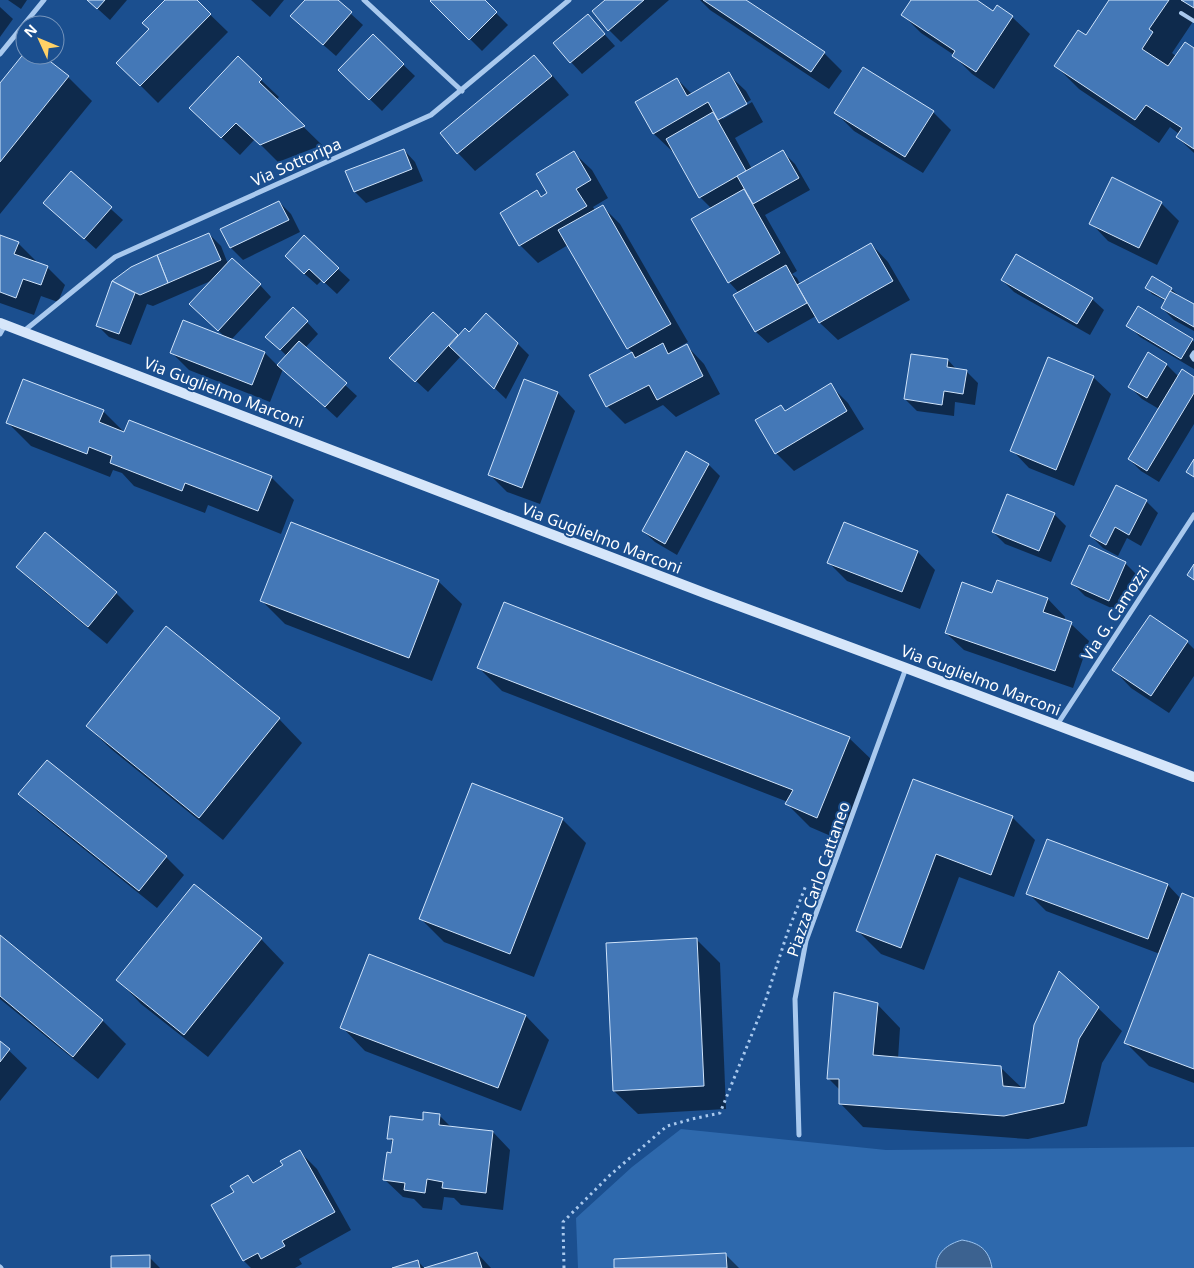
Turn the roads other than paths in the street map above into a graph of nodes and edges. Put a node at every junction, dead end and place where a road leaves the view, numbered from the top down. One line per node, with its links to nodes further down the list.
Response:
1 (44, 0): 6 (street)
2 (364, 0): 7 (street)
3 (569, 0): 7 (street, Via Sottoripa)
4 (1181, 13): 5 (lane)
5 (1194, 21)
6 (0, 54)
7 (462, 91): 9 (street, Via Sottoripa)
8 (2, 327): 9 (main road, Via Guglielmo Marconi)
9 (23, 332): 13 (main road, Via Guglielmo Marconi)
10 (1194, 353): 11 (street)
11 (1194, 359)
12 (1194, 515): 14 (street, Via G. Camozzi)
13 (906, 668): 14 (main road, Via Guglielmo Marconi); 16 (street, Piazza Carlo Cattaneo)
14 (1056, 726): 15 (main road, Via Guglielmo Marconi)
15 (1194, 777)
16 (799, 1135)

